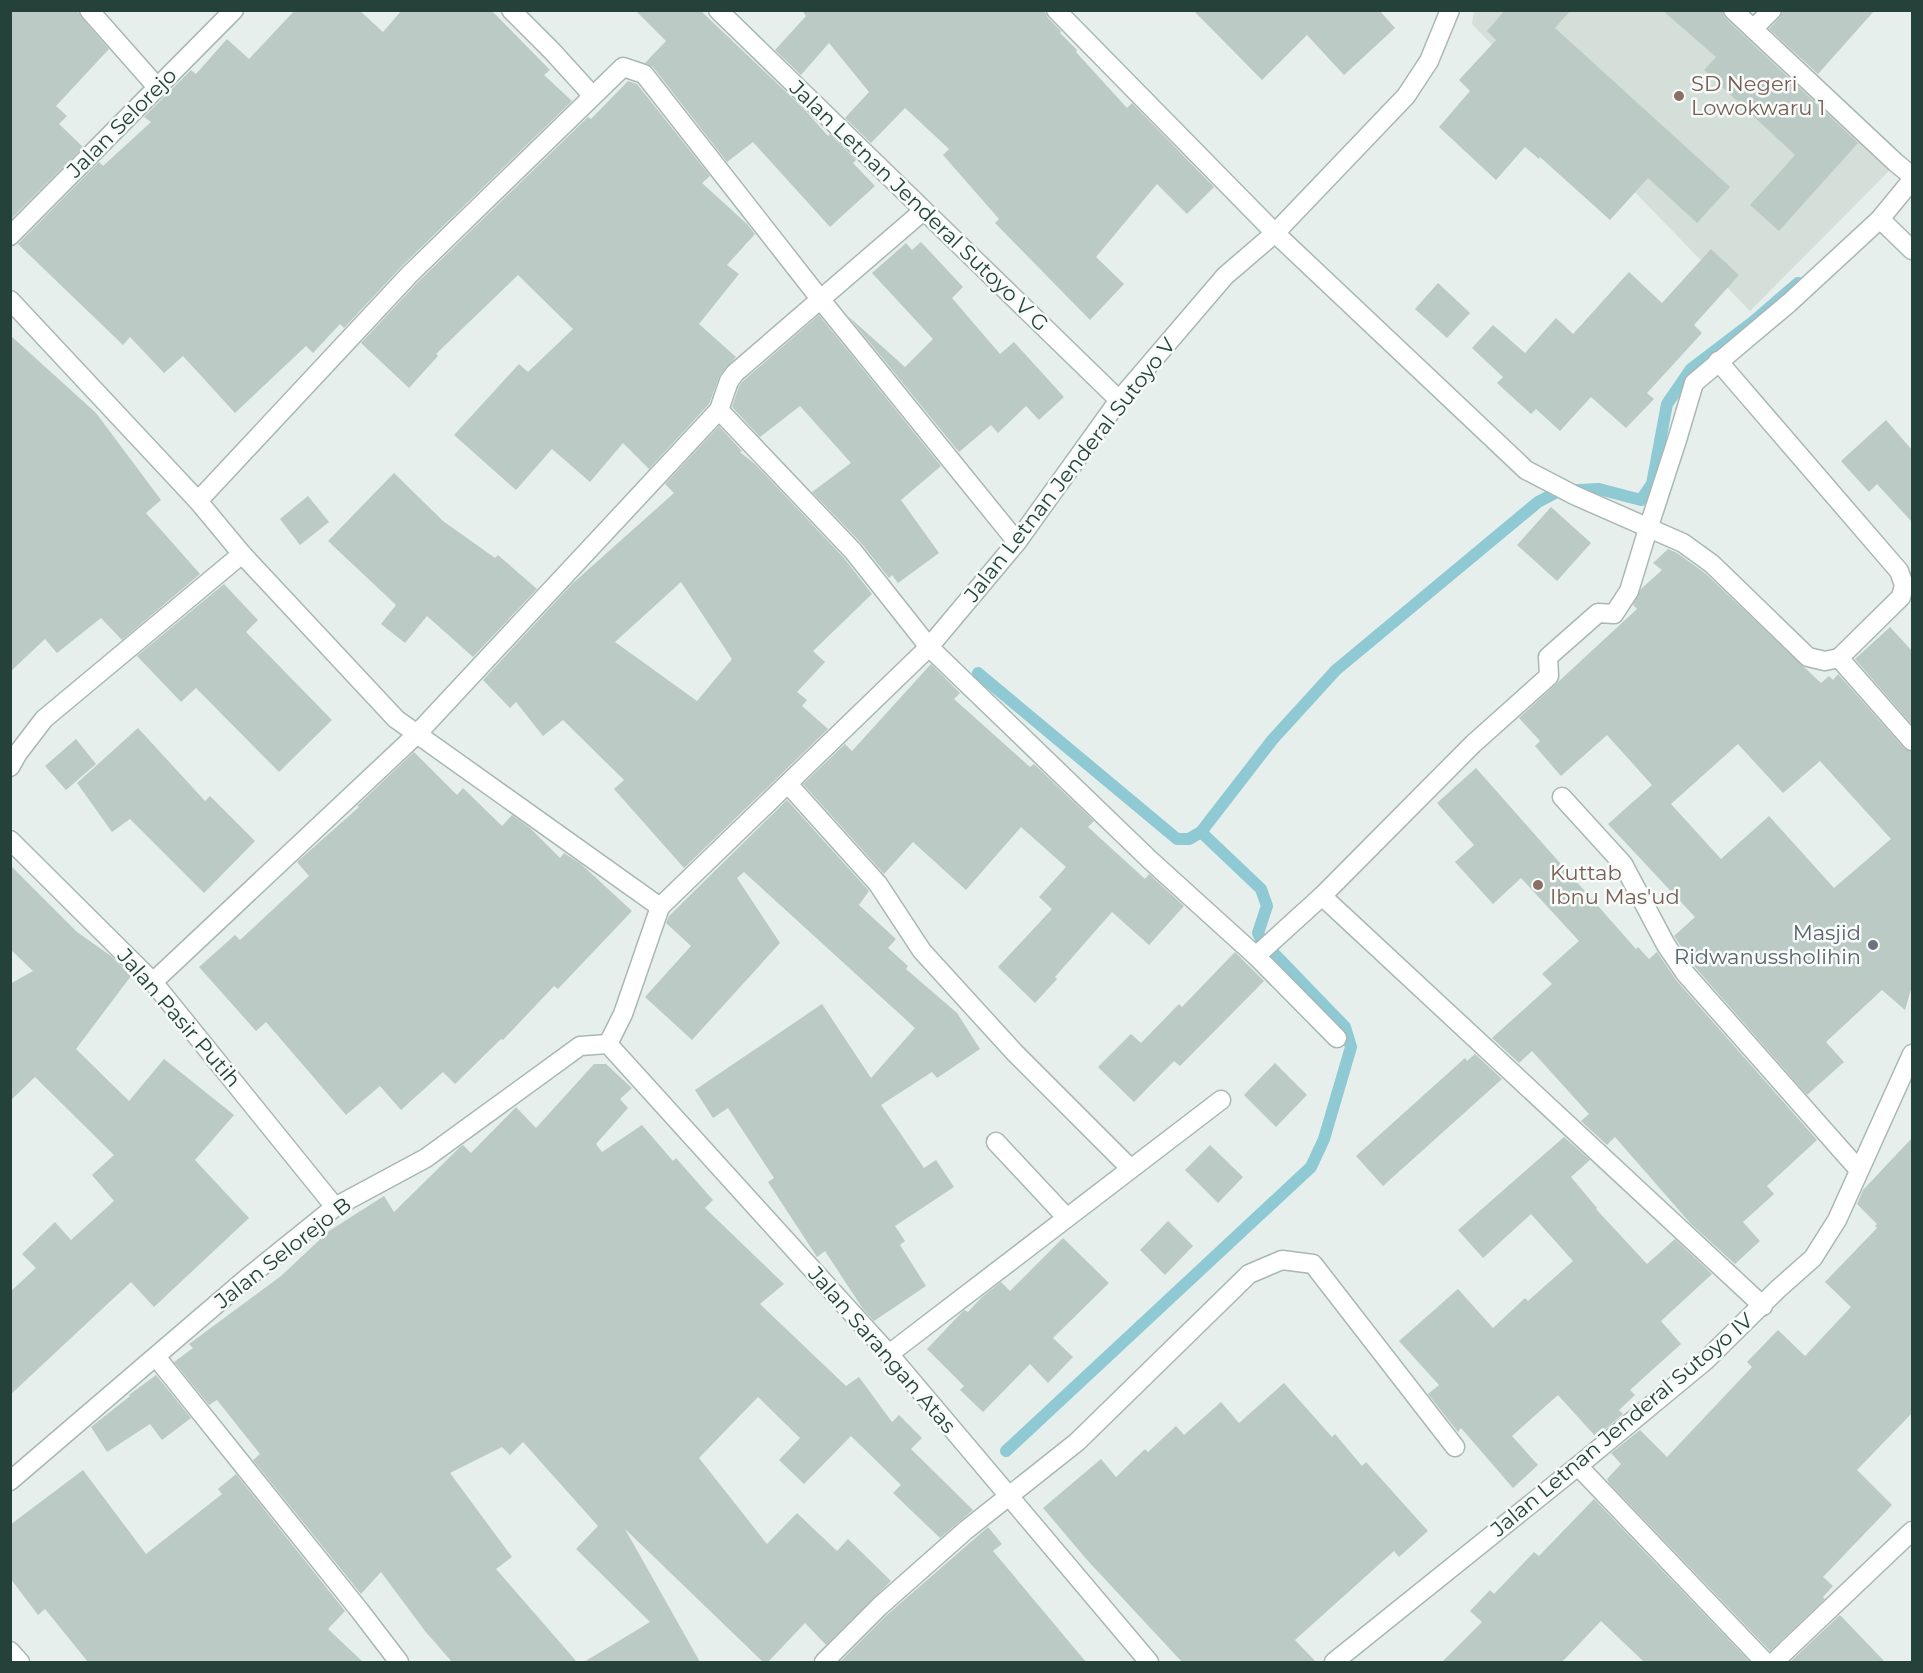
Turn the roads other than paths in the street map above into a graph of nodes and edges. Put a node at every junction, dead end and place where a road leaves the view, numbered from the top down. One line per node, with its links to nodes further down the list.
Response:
1 (89, 10): 10 (street)
2 (234, 10): 10 (street, Jalan Selorejo)
3 (511, 10): 11 (street)
4 (718, 10): 13 (street, Jalan Letnan Jenderal Sutoyo V G)
5 (1056, 10): 15 (street)
6 (1450, 10): 15 (street, Jalan Letnan Jenderal Sutoyo V)
7 (1733, 10): 9 (street)
8 (1772, 10): 9 (street)
9 (1753, 29): 12 (street)
10 (157, 87): 16 (street, Jalan Selorejo)
11 (592, 95): 19 (street); 23 (street)
12 (1907, 173): 14 (street)
13 (923, 211): 19 (street); 21 (street, Jalan Letnan Jenderal Sutoyo V G)
14 (1880, 219): 17 (street); 20 (street)
15 (1275, 233): 21 (street, Jalan Letnan Jenderal Sutoyo V); 24 (street)
16 (10, 236)
17 (1912, 250)
18 (10, 300): 23 (street)
19 (821, 300): 22 (street); 25 (street)
20 (1718, 361): 24 (street); 28 (street)
21 (1119, 400): 25 (street, Jalan Letnan Jenderal Sutoyo V)
22 (719, 410): 27 (street); 29 (street)
23 (198, 501): 26 (street)
24 (1647, 529): 28 (street); 35 (street)
25 (1017, 542): 27 (street, Jalan Letnan Jenderal Sutoyo V)
26 (242, 554): 29 (street); 31 (street)
27 (929, 647): 32 (street, Jalan Letnan Jenderal Sutoyo V); 37 (street)
28 (1839, 658): 30 (street)
29 (416, 735): 36 (street); 38 (street)
30 (1912, 741)
31 (10, 767)
32 (788, 784): 36 (street, Jalan Letnan Jenderal Sutoyo V); 44 (street)
33 (1562, 797): 45 (street)
34 (10, 840): 38 (street, Jalan Pasir Putih)
35 (1322, 896): 37 (street); 48 (street)
36 (660, 907): 40 (street)
37 (1263, 950): 39 (street)
38 (153, 982): 46 (street, Jalan Pasir Putih)
39 (1337, 1038)
40 (608, 1044): 46 (street, Jalan Selorejo B); 49 (street, Jalan Sarangan Atas)
41 (1912, 1054): 45 (street, Jalan Letnan Jenderal Sutoyo IV)
42 (1221, 1100): 44 (street)
43 (996, 1142): 47 (street)
44 (1130, 1168): 47 (street)
45 (1859, 1170): 48 (street, Jalan Letnan Jenderal Sutoyo IV)
46 (335, 1207): 50 (street, Jalan Selorejo B)
47 (1066, 1217): 49 (street)
48 (1763, 1306): 52 (street, Jalan Letnan Jenderal Sutoyo IV)
49 (889, 1354): 54 (street, Jalan Sarangan Atas)
50 (157, 1358): 53 (street, Jalan Selorejo B); 58 (street)
51 (1455, 1447): 54 (street)
52 (1578, 1466): 61 (street, Jalan Letnan Jenderal Sutoyo IV); 62 (street)
53 (10, 1481)
54 (1008, 1497): 59 (street); 60 (street, Jalan Sarangan Atas)
55 (1912, 1531): 63 (street)
56 (10, 1651): 57 (street)
57 (20, 1662)
58 (399, 1662)
59 (824, 1662)
60 (1149, 1662)
61 (1334, 1662)
62 (1765, 1662)
63 (1774, 1662)

